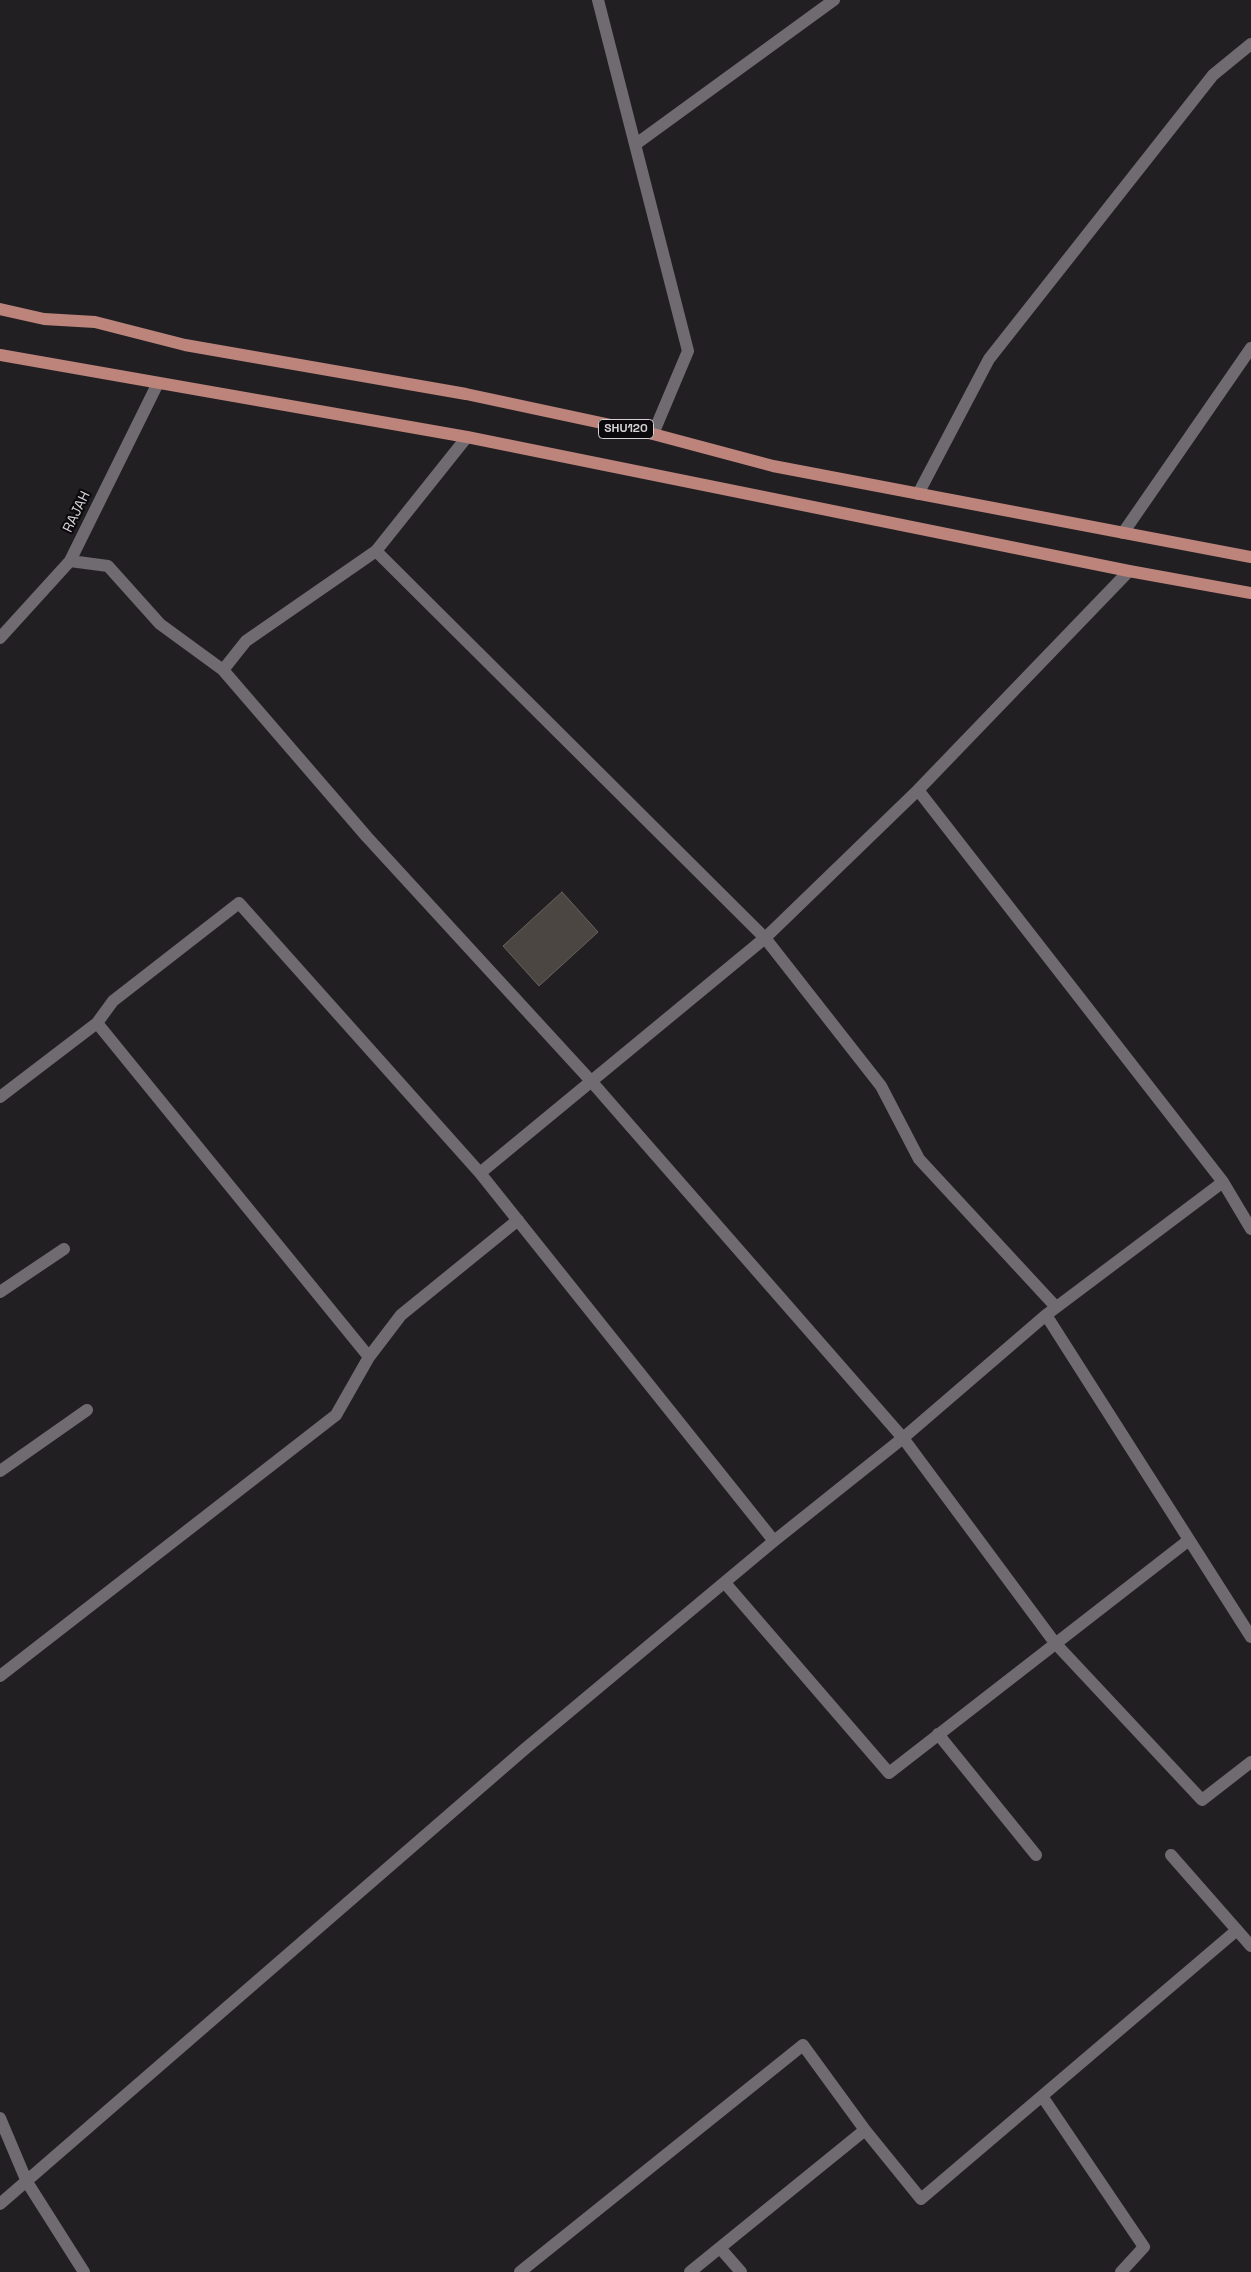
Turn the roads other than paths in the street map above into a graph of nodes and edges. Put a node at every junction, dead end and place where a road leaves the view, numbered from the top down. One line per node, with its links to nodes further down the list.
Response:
1 (598, 0): 4 (street)
2 (834, 0): 4 (street)
3 (1251, 44): 11 (street)
4 (636, 144): 9 (street)
5 (0, 309): 9 (main road, SHU120)
6 (1251, 348): 12 (street)
7 (0, 355): 8 (main road)
8 (158, 383): 10 (main road); 15 (street, RAJAH)
9 (653, 434): 11 (main road, SHU120)
10 (467, 437): 13 (street); 16 (main road)
11 (918, 494): 12 (main road, SHU120)
12 (1123, 533): 14 (main road, SHU120)
13 (376, 551): 19 (street); 21 (street)
14 (1251, 557)
15 (70, 561): 18 (street, RAJAH); 19 (street)
16 (1129, 571): 17 (main road); 20 (street)
17 (1251, 593)
18 (0, 638)
19 (223, 670): 23 (street)
20 (918, 790): 21 (street); 26 (street)
21 (765, 938): 23 (street); 31 (street)
22 (97, 1023): 24 (street); 25 (street); 32 (street)
23 (591, 1081): 25 (street); 34 (street)
24 (0, 1097)
25 (480, 1173): 27 (street)
26 (1223, 1182): 28 (street); 31 (street)
27 (518, 1220): 32 (street); 37 (street)
28 (1251, 1229)
29 (64, 1249): 30 (street)
30 (0, 1292)
31 (1051, 1311): 34 (street); 36 (street)
32 (369, 1357): 41 (street)
33 (87, 1410): 35 (street)
34 (903, 1438): 37 (street); 40 (street)
35 (0, 1471)
36 (1189, 1540): 39 (street); 40 (street)
37 (774, 1541): 38 (street)
38 (725, 1582): 42 (street); 51 (street)
39 (1251, 1637)
40 (1055, 1643): 42 (street); 43 (street)
41 (0, 1676)
42 (938, 1734): 44 (street)
43 (1251, 1762)
44 (1036, 1854)
45 (1171, 1855): 46 (street)
46 (1237, 1930): 47 (street); 48 (street)
47 (1251, 1946)
48 (1042, 2096): 50 (street); 58 (street)
49 (0, 2118): 51 (street)
50 (865, 2130): 53 (street); 55 (street)
51 (27, 2182): 52 (street); 54 (street)
52 (0, 2204)
53 (720, 2248): 56 (street); 57 (street)
54 (84, 2272)
55 (520, 2272)
56 (690, 2272)
57 (741, 2272)
58 (1121, 2272)

